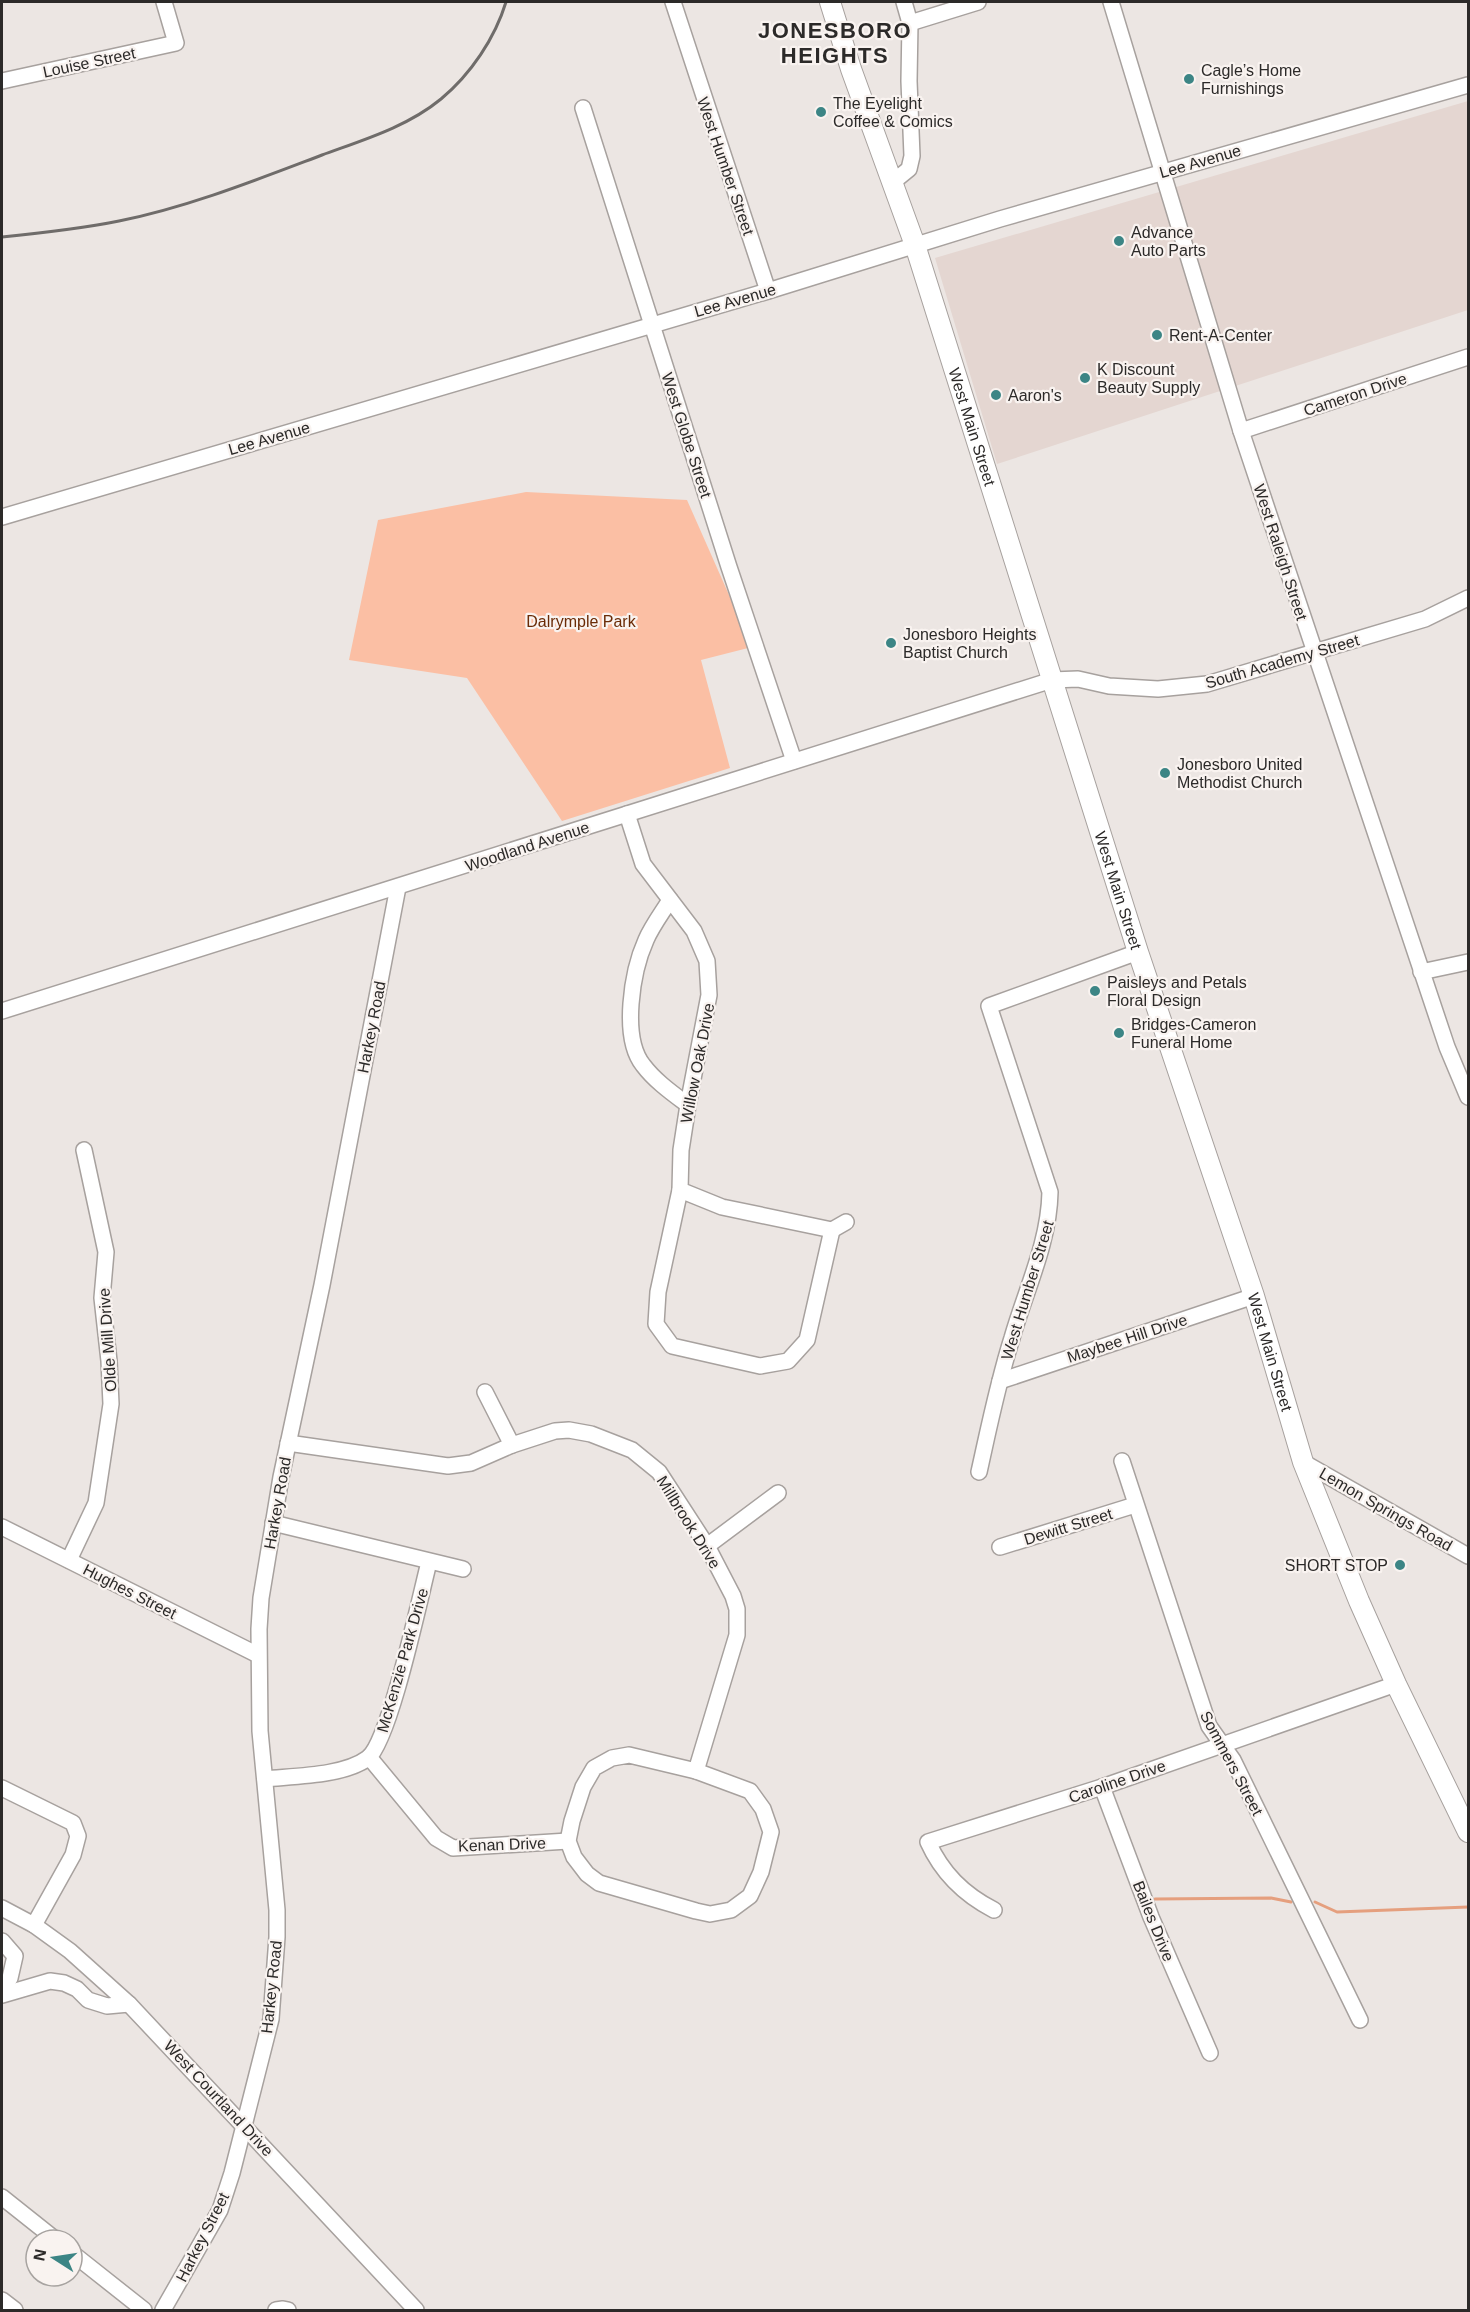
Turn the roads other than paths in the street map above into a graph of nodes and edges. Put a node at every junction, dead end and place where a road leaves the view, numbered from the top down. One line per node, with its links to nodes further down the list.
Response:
1 (164, 2): 8 (street, Louise Street)
2 (673, 2): 14 (street, West Humber Street)
3 (830, 2): 12 (main road, West Main Street)
4 (904, 2): 7 (street)
5 (978, 2): 7 (street)
6 (1111, 2): 11 (street, West Raleigh Street)
7 (910, 23): 12 (street)
8 (2, 81)
9 (1468, 85): 11 (street, Lee Avenue)
10 (583, 108): 15 (street, West Globe Street)
11 (1164, 171): 13 (street, Lee Avenue); 17 (street, West Raleigh Street)
12 (893, 182): 13 (main road, West Main Street)
13 (915, 245): 14 (street, Lee Avenue); 21 (main road, West Main Street)
14 (768, 291): 15 (street, Lee Avenue)
15 (652, 324): 18 (street, Lee Avenue); 22 (street, West Globe Street)
16 (1468, 357): 17 (street, Cameron Drive)
17 (1241, 431): 20 (street, West Raleigh Street)
18 (2, 517)
19 (1468, 598): 20 (street, South Academy Street)
20 (1314, 653): 21 (street, South Academy Street); 28 (street, West Raleigh Street)
21 (1052, 680): 22 (street, Woodland Avenue); 26 (main road, West Main Street)
22 (794, 761): 23 (street, Woodland Avenue)
23 (627, 814): 24 (street, Woodland Avenue); 25 (street, Willow Oak Drive)
24 (398, 887): 29 (street, Woodland Avenue); 39 (street, Harkey Road)
25 (670, 900): 31 (street, Willow Oak Drive); 31 (street)
26 (1138, 952): 36 (main road, West Main Street); 37 (street, West Humber Street)
27 (1468, 962): 28 (street)
28 (1421, 972): 30 (street, West Raleigh Street)
29 (2, 1011)
30 (1468, 1097)
31 (688, 1105): 33 (street, Willow Oak Drive)
32 (84, 1150): 51 (street, Olde Mill Drive)
33 (680, 1190): 35 (street); 35 (street, Willow Oak Drive)
34 (846, 1222): 35 (street)
35 (832, 1230)
36 (1254, 1296): 37 (street, Maybee Hill Drive); 42 (main road, West Main Street)
37 (1000, 1380): 43 (street, West Humber Street)
38 (485, 1392): 40 (street)
39 (288, 1443): 40 (street, Millbrook Drive); 46 (street, Harkey Road)
40 (512, 1445): 48 (street, Millbrook Drive)
41 (1122, 1461): 45 (street, Sommers Street)
42 (1303, 1462): 50 (street, Lemon Springs Road); 55 (main road, West Main Street)
43 (979, 1472)
44 (778, 1493): 48 (street)
45 (1136, 1505): 49 (street, Dewitt Street); 56 (street, Sommers Street)
46 (273, 1523): 52 (street); 54 (street, Harkey Road)
47 (2, 1527): 51 (street, Hughes Street)
48 (707, 1546): 58 (street, Millbrook Drive)
49 (1000, 1547)
50 (1468, 1556)
51 (69, 1560): 54 (street, Hughes Street)
52 (429, 1562): 53 (street); 57 (street, McKenzie Park Drive)
53 (463, 1569)
54 (258, 1655): 59 (street, Harkey Road)
55 (1396, 1684): 56 (street, Caroline Drive); 62 (main road, West Main Street)
56 (1223, 1745): 60 (street, Caroline Drive); 71 (street, Sommers Street)
57 (369, 1757): 59 (street); 63 (street, Kenan Drive)
58 (696, 1772): 63 (street); 63 (street)
59 (265, 1779): 73 (street, Harkey Road)
60 (1102, 1787): 65 (street, Caroline Drive); 72 (street, Bailes Drive)
61 (2, 1788): 66 (street)
62 (1468, 1832)
63 (568, 1841)
64 (2, 1908): 66 (street, West Courtland Drive)
65 (994, 1910)
66 (33, 1925): 70 (street, West Courtland Drive)
67 (2, 1941): 68 (street)
68 (2, 1989)
69 (2, 1995): 70 (street)
70 (129, 2004): 73 (street, West Courtland Drive)
71 (1360, 2020)
72 (1210, 2053)
73 (246, 2126): 78 (street, West Courtland Drive); 81 (street, Harkey Street)
74 (2, 2197): 75 (street)
75 (41, 2228)
76 (84, 2262): 80 (street)
77 (2, 2300): 79 (street)
78 (407, 2307)
79 (15, 2310)
80 (144, 2310)
81 (163, 2310)
82 (276, 2310): 83 (street)
83 (288, 2310)

